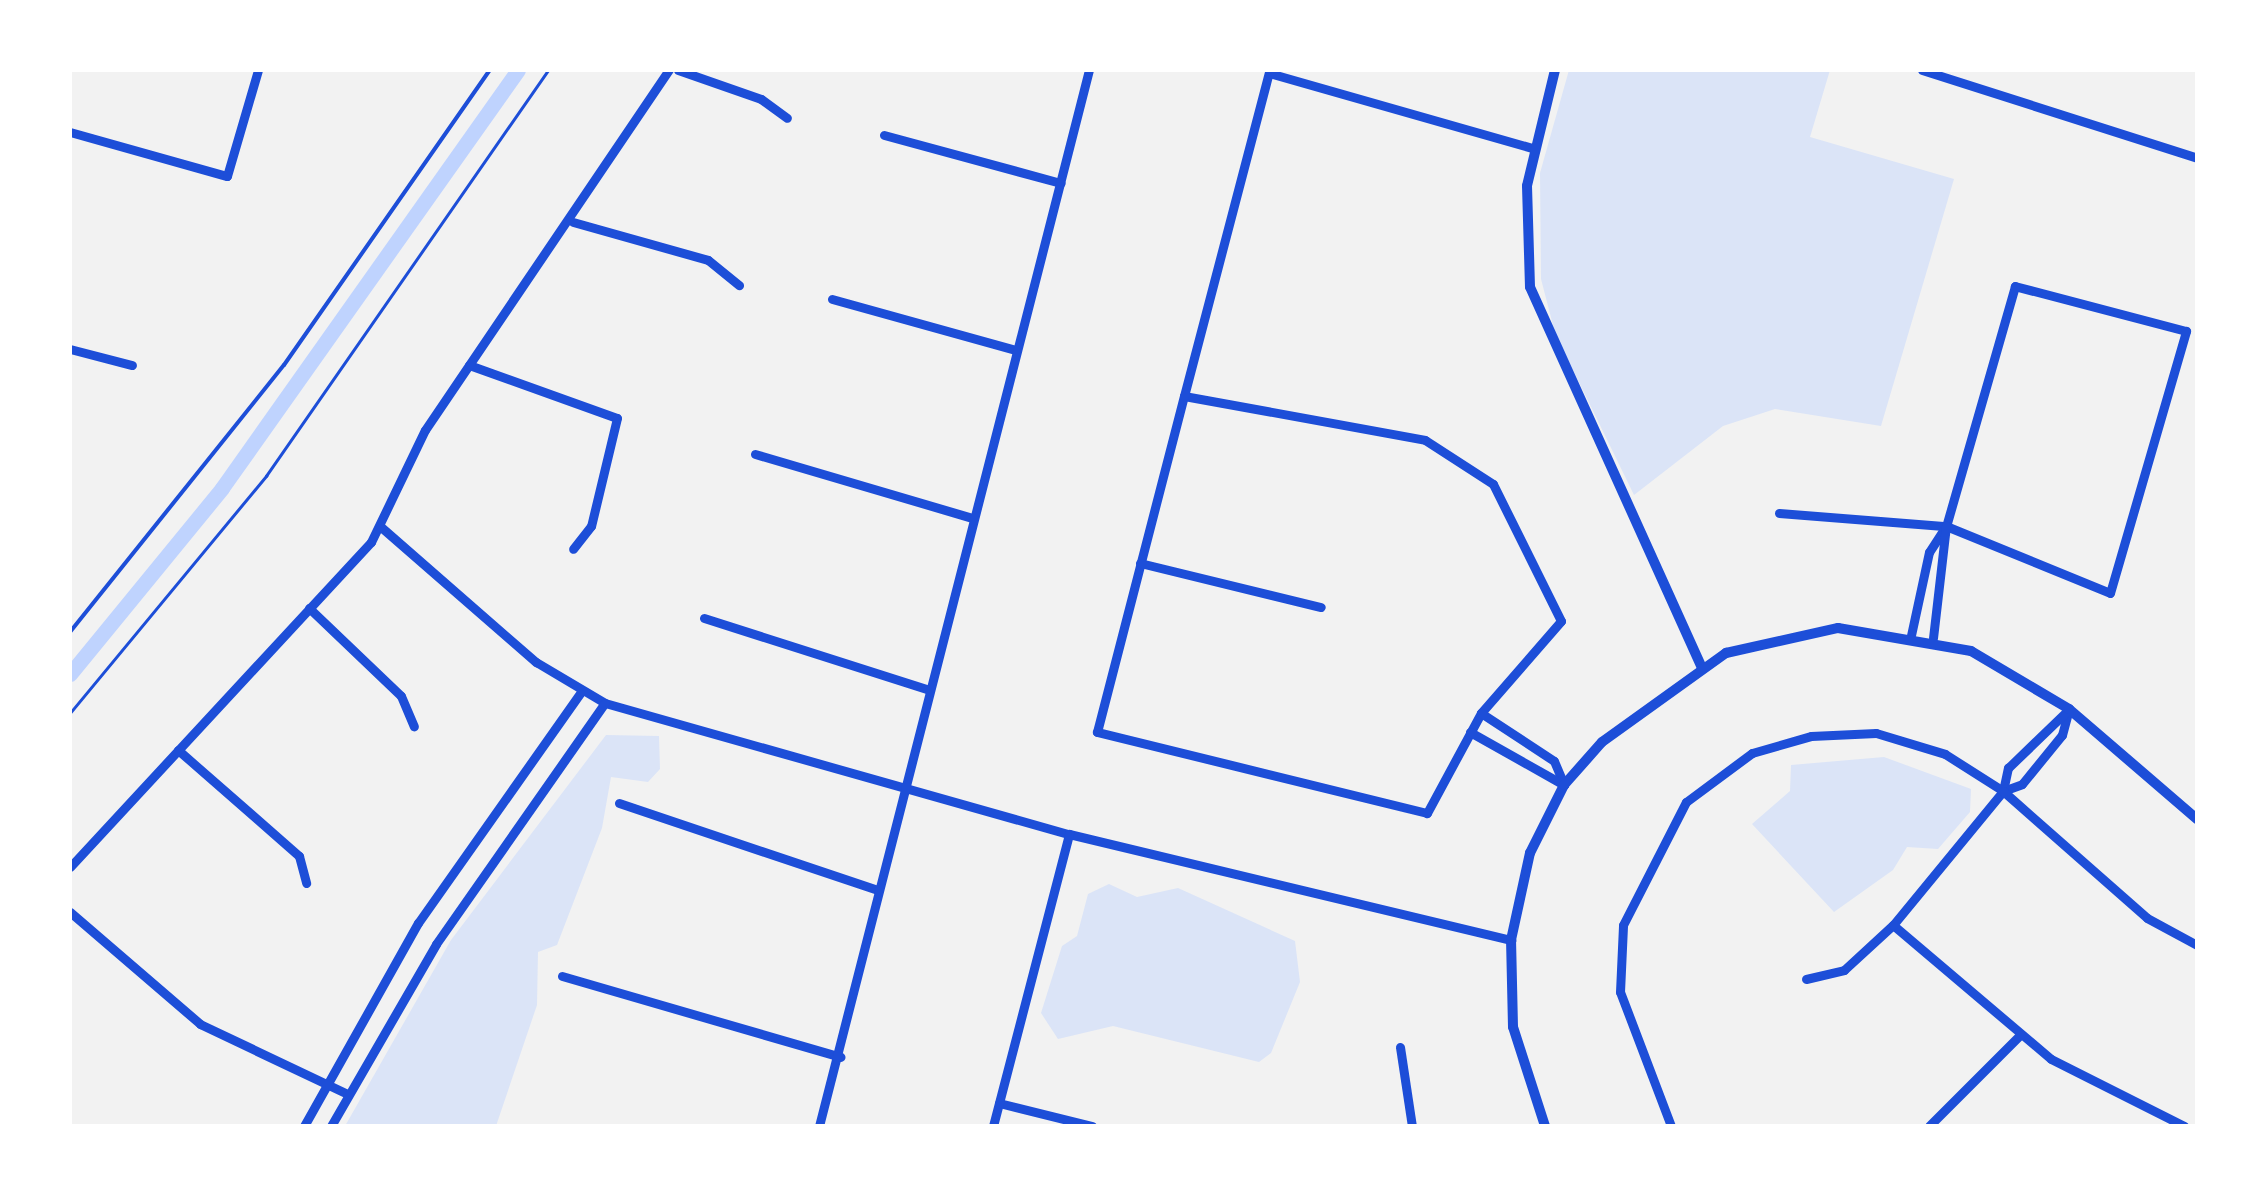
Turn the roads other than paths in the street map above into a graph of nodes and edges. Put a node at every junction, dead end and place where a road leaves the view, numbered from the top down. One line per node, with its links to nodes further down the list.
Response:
1 (258, 70): 9 (street)
2 (490, 70): 32 (lane)
3 (669, 70): 14 (street)
4 (678, 70): 8 (street)
5 (1089, 70): 13 (street)
6 (1554, 70): 11 (street)
7 (1921, 73): 12 (street)
8 (787, 118)
9 (70, 132)
10 (884, 136): 13 (street)
11 (1533, 148): 21 (street); 35 (street)
12 (2197, 158)
13 (1061, 183): 18 (street)
14 (572, 222): 15 (street); 20 (street)
15 (740, 285)
16 (832, 299): 18 (street)
17 (70, 349): 19 (street)
18 (1016, 350): 24 (street)
19 (132, 365)
20 (469, 365): 26 (street); 27 (street)
21 (1184, 396): 28 (street); 40 (street)
22 (755, 454): 24 (street)
23 (1780, 512): 25 (street)
24 (972, 518): 36 (street)
25 (1946, 526): 25 (street); 33 (street); 34 (street)
26 (381, 527): 30 (street); 37 (street)
27 (573, 548)
28 (1140, 564): 29 (street); 42 (street)
29 (1322, 607)
30 (309, 608): 41 (street); 43 (street)
31 (704, 618): 36 (street)
32 (70, 632)
33 (1911, 635): 34 (street); 35 (street)
34 (1933, 638): 39 (street)
35 (1701, 666): 44 (street)
36 (929, 690): 45 (street)
37 (580, 693): 38 (street); 62 (street)
38 (605, 704): 45 (street); 63 (street)
39 (2069, 708): 46 (street); 46 (street); 48 (street)
40 (1481, 713): 42 (street); 44 (street)
41 (414, 726)
42 (1470, 732): 44 (street)
43 (178, 750): 50 (street); 51 (street)
44 (1564, 784): 55 (street)
45 (904, 790): 49 (street); 52 (street)
46 (2003, 792): 54 (street); 56 (street); 72 (street)
47 (619, 803): 52 (street)
48 (2197, 820)
49 (1069, 834): 55 (street); 64 (street)
50 (70, 867)
51 (306, 883)
52 (878, 890): 61 (street)
53 (70, 912): 62 (street)
54 (1893, 925): 58 (street); 59 (street)
55 (1511, 940): 71 (street)
56 (2197, 945)
57 (562, 976): 61 (street)
58 (1806, 979)
59 (2020, 1035): 73 (street); 74 (street)
60 (1400, 1047): 70 (street)
61 (840, 1058): 67 (street)
62 (320, 1083): 63 (street); 65 (street)
63 (345, 1094): 66 (street)
64 (999, 1103): 68 (street); 69 (street)
65 (304, 1126)
66 (331, 1126)
67 (820, 1126)
68 (993, 1126)
69 (1092, 1126)
70 (1412, 1126)
71 (1545, 1126)
72 (1672, 1126)
73 (1929, 1126)
74 (2184, 1126)

